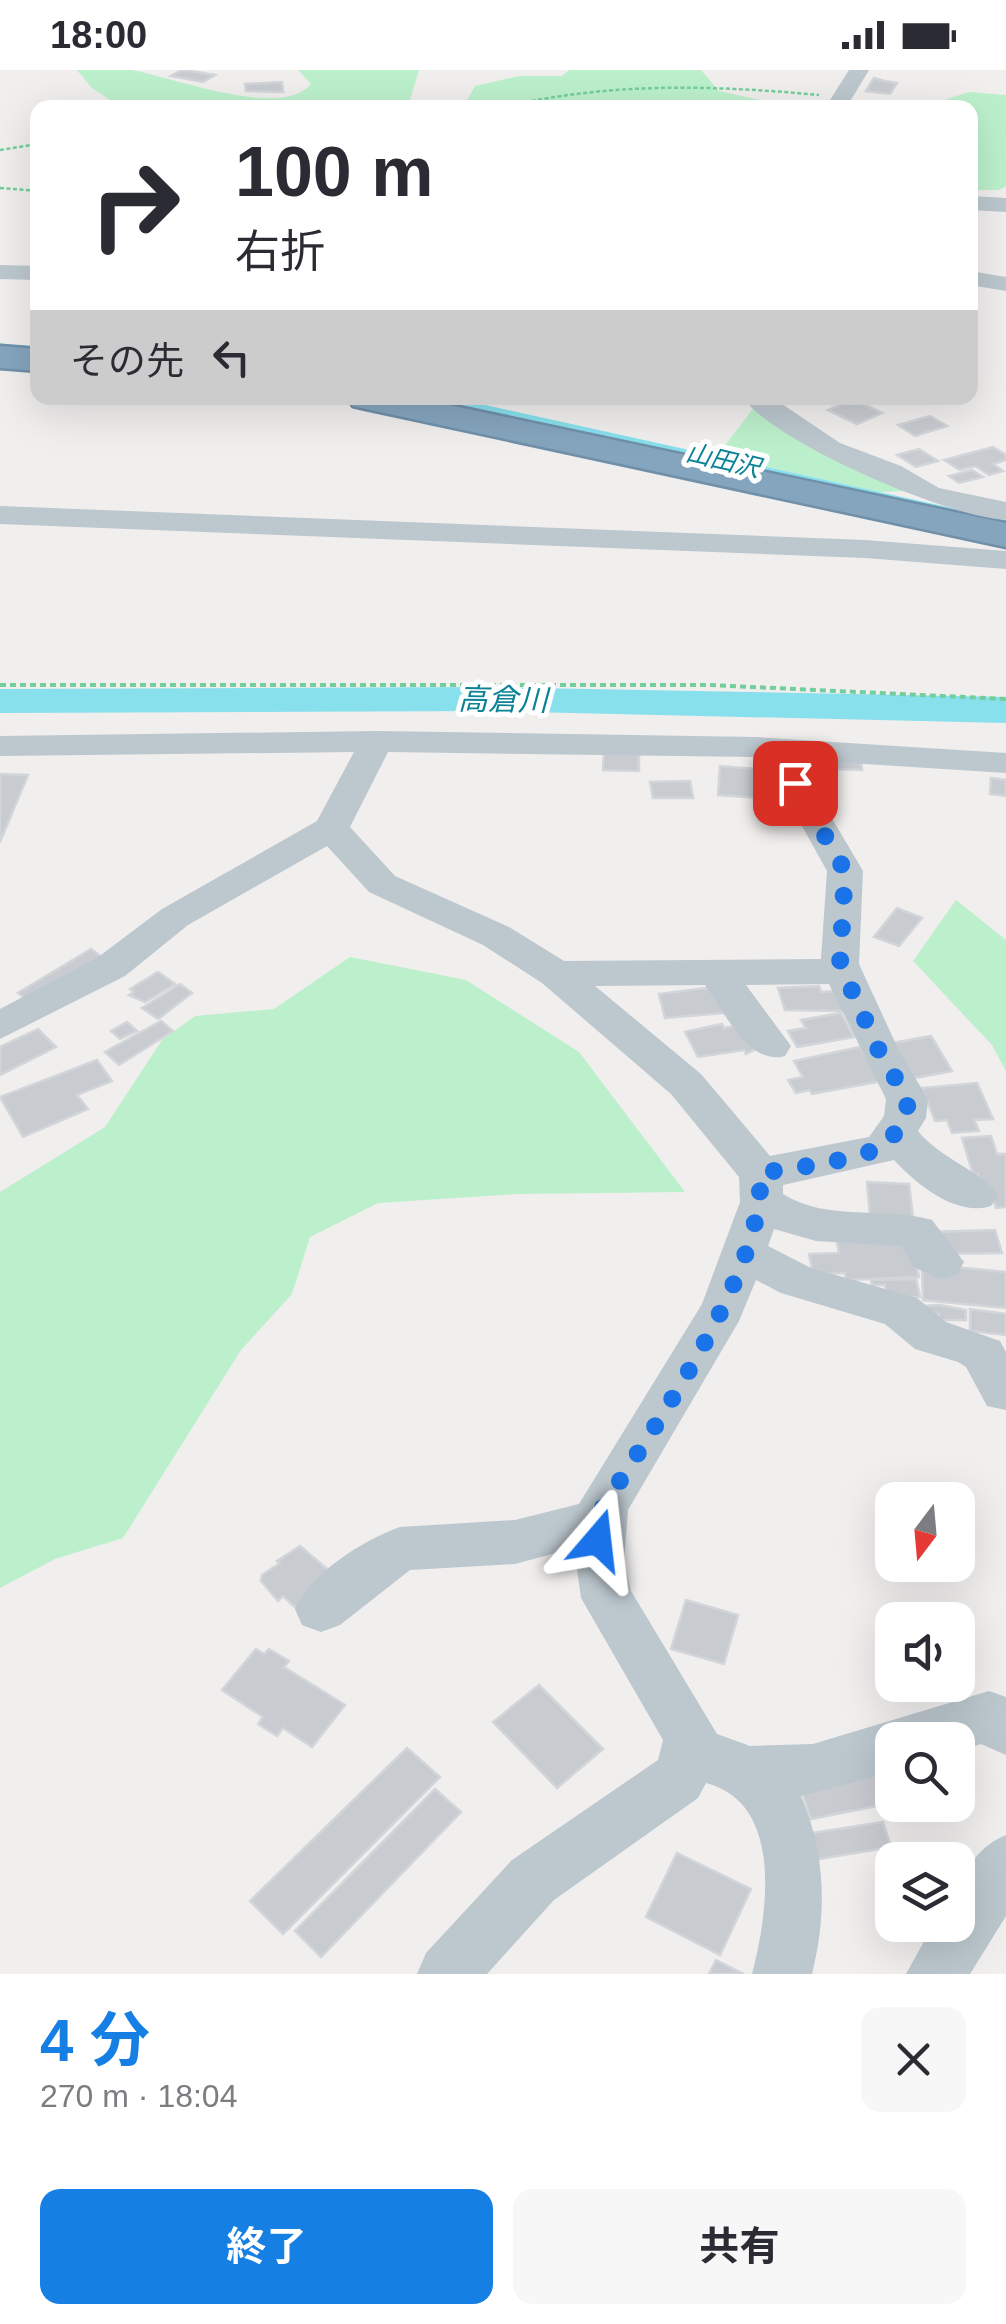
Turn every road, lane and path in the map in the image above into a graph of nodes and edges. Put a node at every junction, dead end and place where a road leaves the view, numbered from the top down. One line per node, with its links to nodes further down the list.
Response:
1 (859, 70): 4 (street)
2 (528, 100): 3 (path)
3 (824, 100)
4 (839, 100)
5 (30, 145): 6 (path)
6 (0, 150)
7 (0, 188): 8 (path)
8 (30, 190)
9 (978, 203): 10 (street)
10 (1006, 204)
11 (0, 272): 12 (street)
12 (30, 273)
13 (978, 279): 14 (street)
14 (1006, 284)
15 (0, 357): 16 (highway)
16 (30, 359)
17 (399, 405): 21 (highway)
18 (766, 405): 19 (street)
19 (1006, 511)
20 (0, 514): 22 (street)
21 (1006, 535)
22 (1006, 560)
23 (0, 685): 24 (path)
24 (1006, 699)
25 (375, 744): 26 (street); 27 (street); 29 (street)
26 (0, 746)
27 (1006, 764)
28 (795, 783): 31 (street)
29 (332, 828): 32 (street); 33 (street)
30 (716, 972): 31 (street); 32 (street); 34 (street)
31 (843, 972): 35 (street)
32 (556, 974): 36 (street)
33 (0, 1026)
34 (771, 1046)
35 (896, 1130): 36 (street); 37 (street)
36 (761, 1188): 38 (street); 39 (street)
37 (976, 1194)
38 (743, 1253): 40 (street); 41 (street)
39 (941, 1262)
40 (1004, 1392)
41 (602, 1520): 42 (street); 46 (street)
42 (321, 1609)
43 (971, 1722): 44 (street)
44 (1006, 1730)
45 (875, 1752): 47 (street)
46 (692, 1754): 47 (street); 49 (street)
47 (744, 1772): 50 (street)
48 (1006, 1863): 51 (street)
49 (447, 1974)
50 (782, 1974)
51 (936, 1974)

